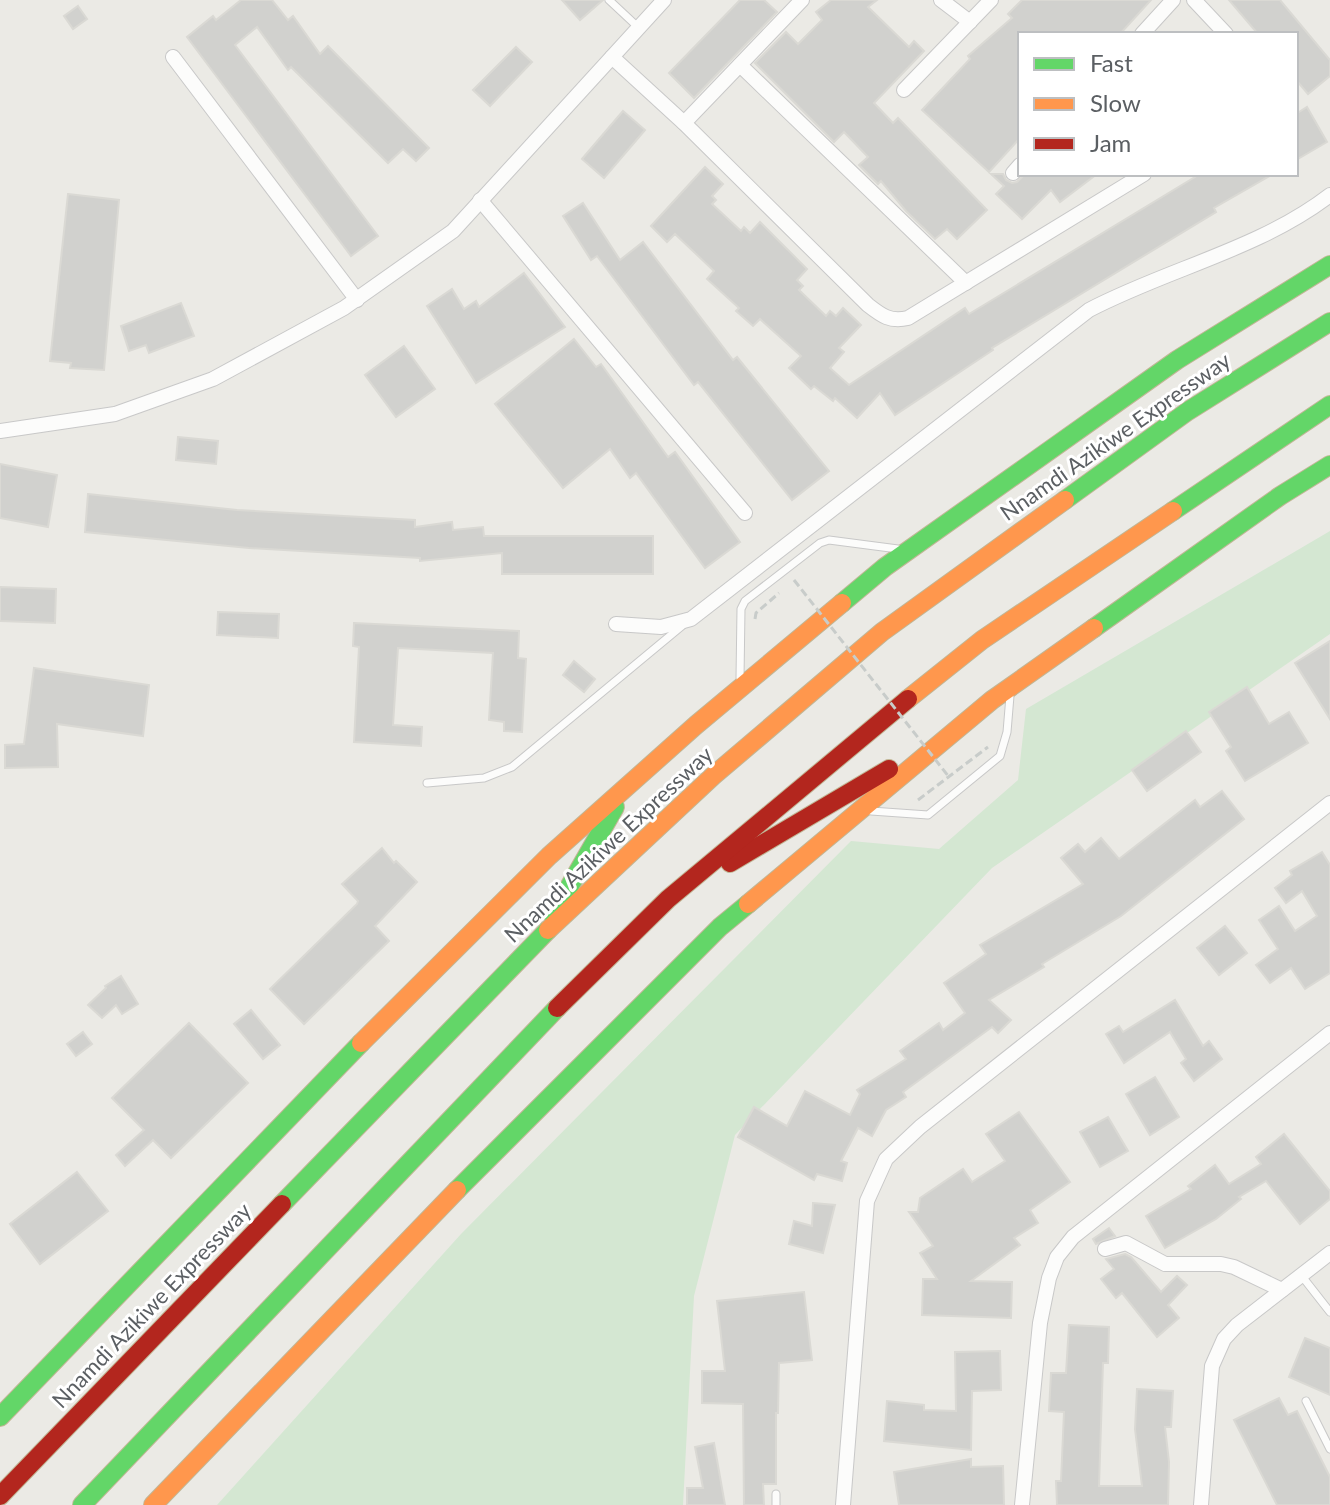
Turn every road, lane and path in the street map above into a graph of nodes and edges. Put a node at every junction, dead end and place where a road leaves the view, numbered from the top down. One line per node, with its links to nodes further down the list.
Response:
1 (609, 0): 9 (lane)
2 (664, 0): 9 (street)
3 (802, 0): 14 (street)
4 (941, 0): 8 (street)
5 (991, 0): 8 (street)
6 (1173, 0): 10 (street)
7 (1194, 0): 11 (street)
8 (970, 22): 15 (street)
9 (639, 28): 13 (street)
10 (1144, 32)
11 (1224, 32)
12 (173, 57): 22 (street)
13 (612, 57): 16 (street); 19 (street)
14 (740, 65): 16 (street); 21 (street)
15 (904, 90)
16 (684, 123): 21 (street)
17 (1141, 176): 21 (street)
18 (1330, 195): 30 (street)
19 (480, 200): 22 (street); 27 (street)
20 (1330, 265): 28 (highway, Nnamdi Azikiwe Expressway)
21 (966, 283)
22 (357, 300): 25 (street)
23 (1330, 322): 43 (highway, Nnamdi Azikiwe Expressway)
24 (1330, 405): 42 (highway)
25 (0, 431)
26 (1330, 465): 32 (highway)
27 (745, 513)
28 (908, 550): 33 (highway, Nnamdi Azikiwe Expressway); 33 (lane)
29 (794, 580): 36 (path, bridge)
30 (691, 619): 31 (street); 37 (lane)
31 (616, 624)
32 (1012, 686): 34 (highway); 35 (lane)
33 (739, 688): 38 (highway, Nnamdi Azikiwe Expressway)
34 (956, 730): 41 (highway); 42 (highway)
35 (1007, 732): 36 (path); 41 (lane)
36 (949, 777): 40 (path)
37 (427, 783)
38 (627, 787): 43 (highway); 51 (highway, Nnamdi Azikiwe Expressway)
39 (1330, 803): 58 (street)
40 (908, 807)
41 (861, 810): 56 (highway)
42 (668, 899): 55 (highway)
43 (539, 939): 54 (highway, Nnamdi Azikiwe Expressway)
44 (1330, 1033): 59 (street)
45 (1105, 1249): 48 (street)
46 (1330, 1253): 47 (street)
47 (1301, 1275): 48 (street); 49 (lane)
48 (1282, 1290): 60 (street)
49 (1330, 1312)
50 (1306, 1401): 52 (lane)
51 (0, 1417)
52 (1330, 1449)
53 (776, 1494): 57 (lane)
54 (0, 1496)
55 (82, 1505)
56 (153, 1505)
57 (776, 1505)
58 (843, 1505)
59 (1022, 1505)
60 (1201, 1505)

